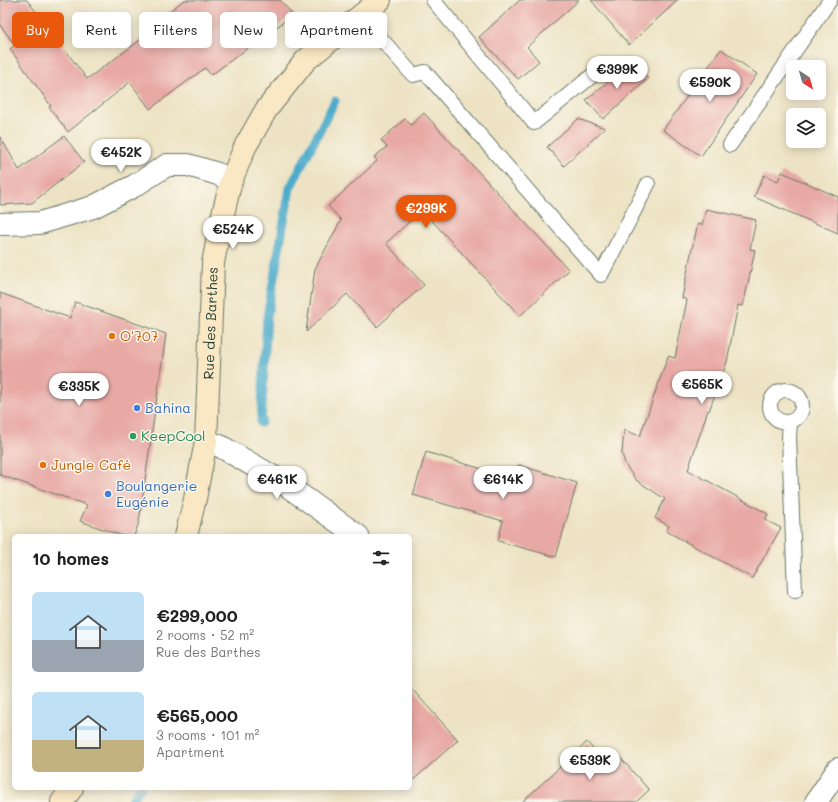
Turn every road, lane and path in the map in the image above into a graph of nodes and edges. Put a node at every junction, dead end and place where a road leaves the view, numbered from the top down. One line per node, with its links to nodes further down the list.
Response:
1 (380, 0): 4 (street, Rue des Barthes)
2 (433, 0): 7 (lane)
3 (830, 0): 8 (lane)
4 (364, 12)
5 (387, 46): 10 (lane)
6 (320, 48): 9 (street, Rue des Barthes)
7 (604, 66)
8 (730, 145)
9 (231, 181): 11 (street); 13 (street, Rue des Barthes)
10 (648, 184)
11 (0, 224)
12 (790, 422): 16 (lane)
13 (206, 441): 14 (street, Rue des Barthes); 15 (street)
14 (186, 534)
15 (355, 534)
16 (795, 591)
17 (838, 769): 18 (street)
18 (816, 802)

